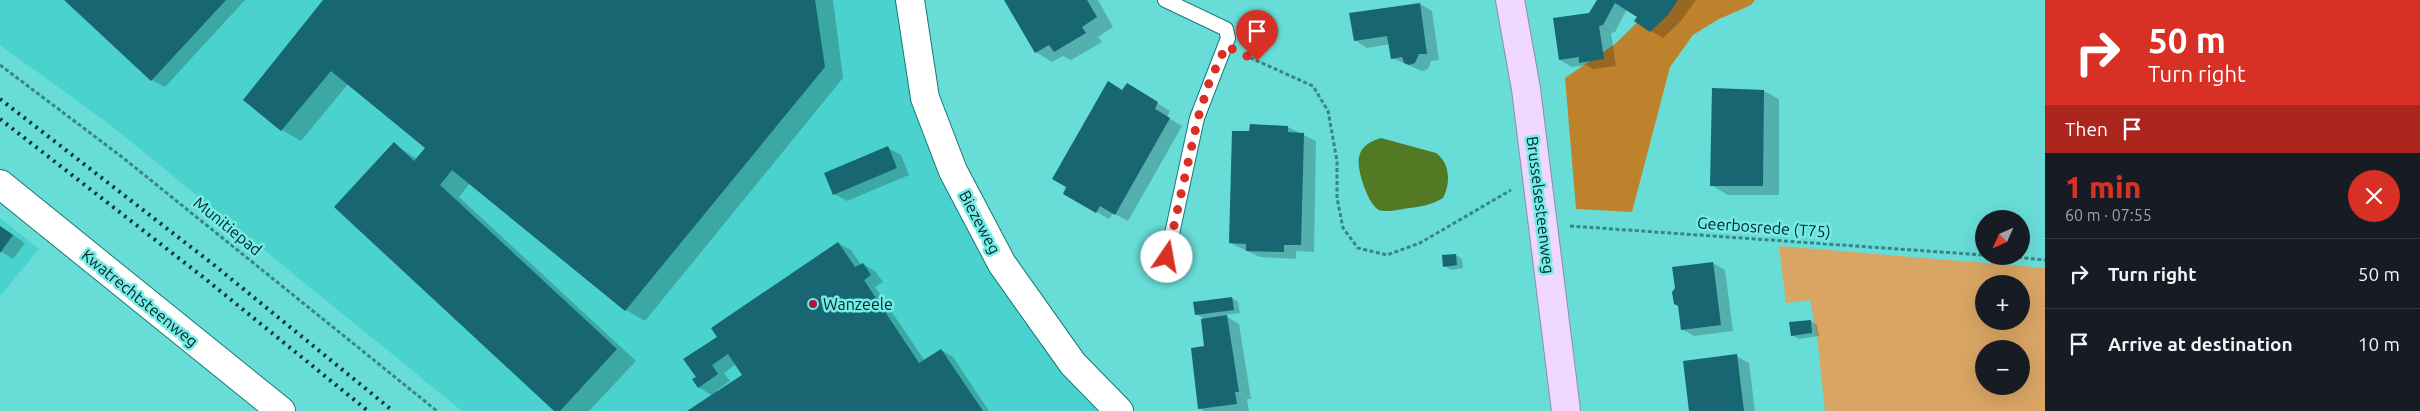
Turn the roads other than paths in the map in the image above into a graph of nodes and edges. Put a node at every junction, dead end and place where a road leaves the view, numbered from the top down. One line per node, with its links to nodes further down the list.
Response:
1 (910, 0): 7 (street, Biezeweg)
2 (1165, 0): 5 (lane)
3 (1510, 0): 8 (main road, Brusselsesteenweg)
4 (0, 184): 6 (street, Kwatrechtsteenweg)
5 (1167, 257)
6 (281, 411)
7 (1119, 411)
8 (1566, 411)

